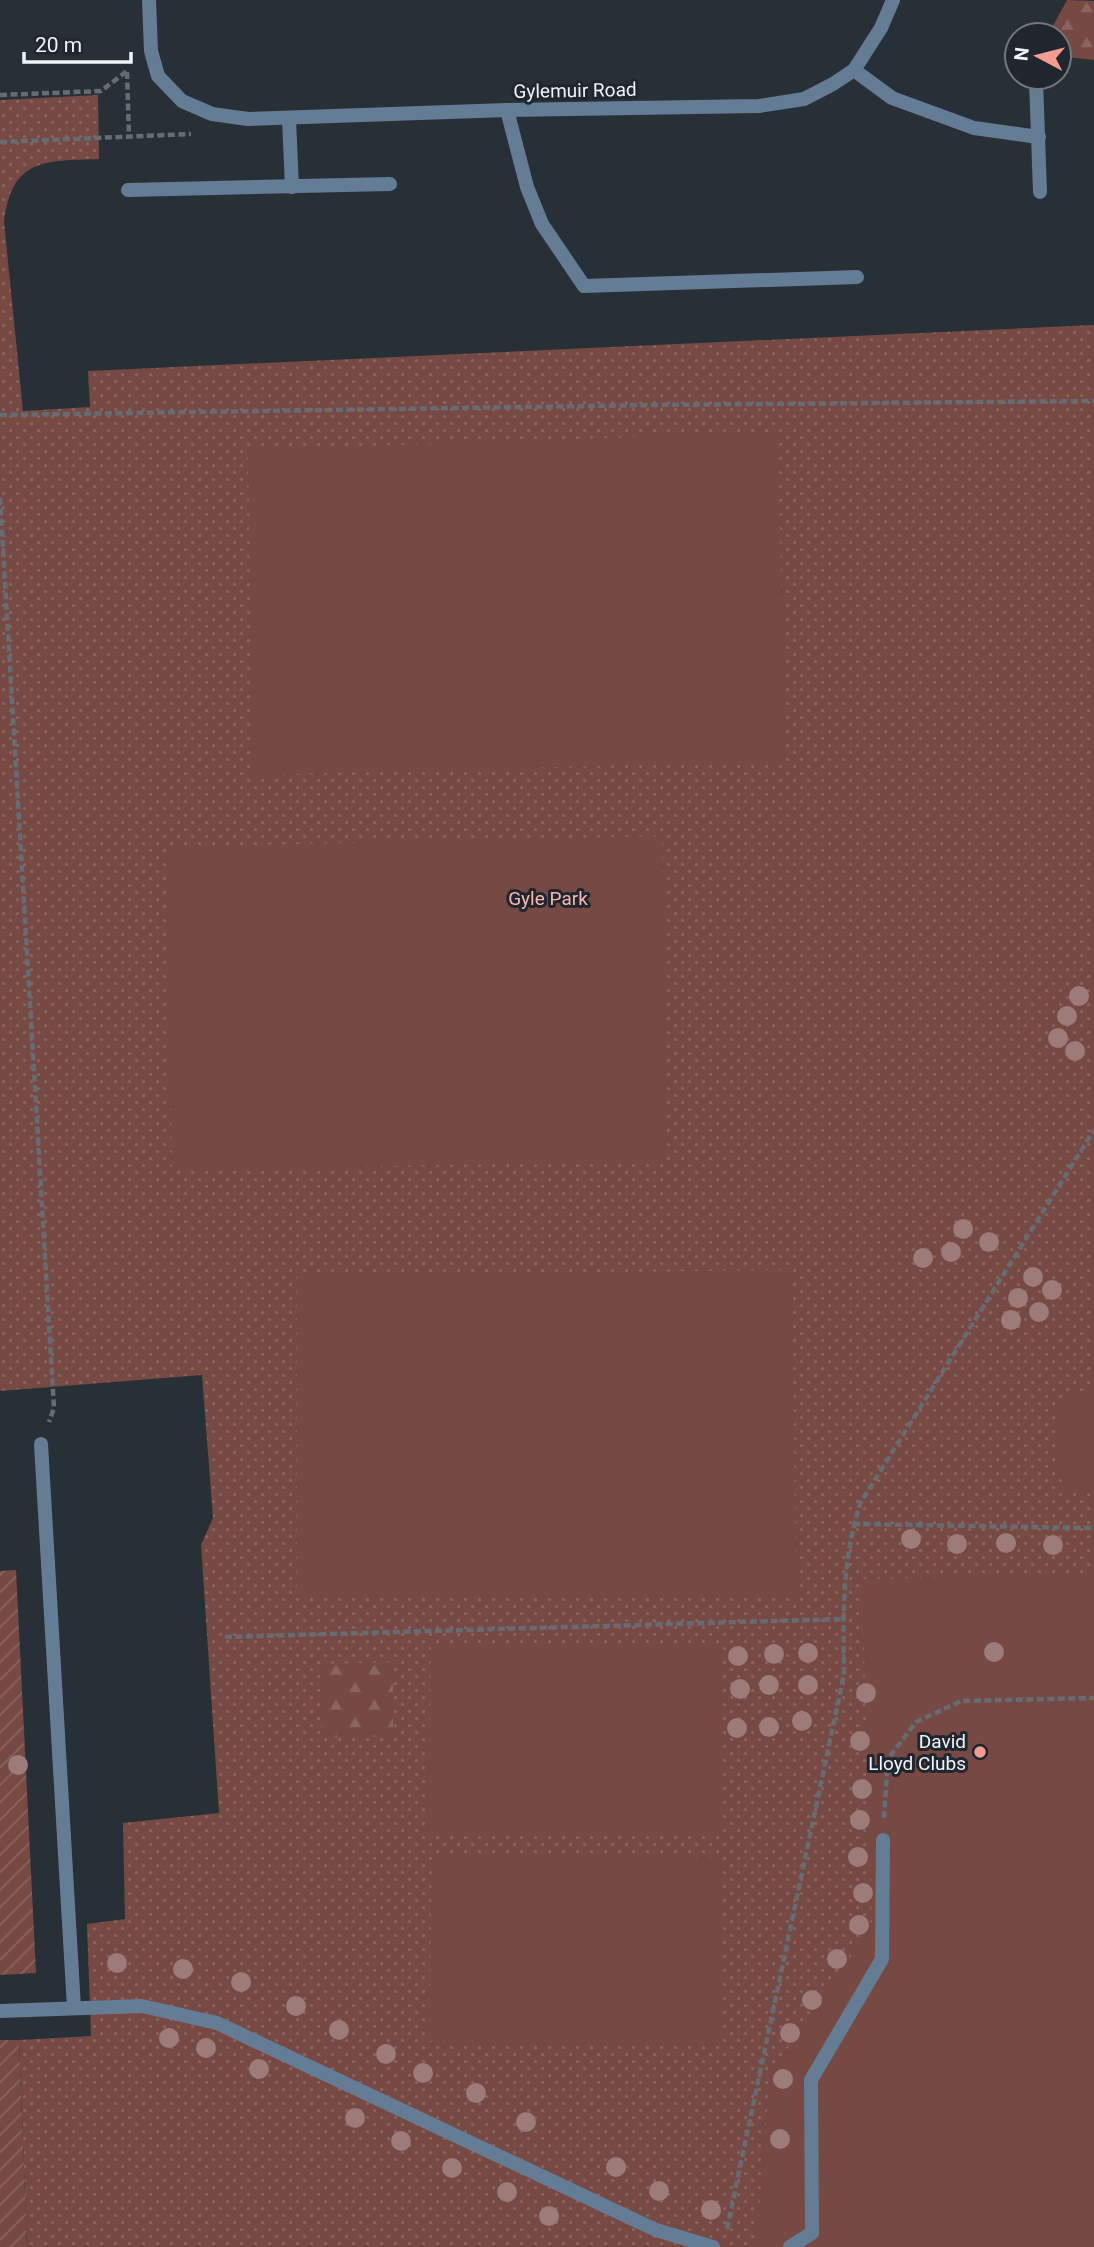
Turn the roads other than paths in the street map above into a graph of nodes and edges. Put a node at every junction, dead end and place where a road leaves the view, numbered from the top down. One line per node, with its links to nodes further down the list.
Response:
1 (149, 0): 6 (street, Gylemuir Road)
2 (894, 0): 3 (street, Gylemuir Road)
3 (854, 70): 5 (street, Gylemuir Road); 7 (street)
4 (1037, 91): 7 (street)
5 (507, 110): 6 (street, Gylemuir Road); 12 (street)
6 (289, 119): 9 (street)
7 (1039, 137): 11 (street)
8 (390, 184): 9 (street)
9 (292, 187): 10 (street)
10 (128, 190)
11 (1040, 192)
12 (858, 277)
13 (41, 1444): 15 (street)
14 (883, 1840): 18 (street)
15 (74, 2007): 16 (street); 17 (street)
16 (0, 2011)
17 (713, 2247)
18 (790, 2247)

